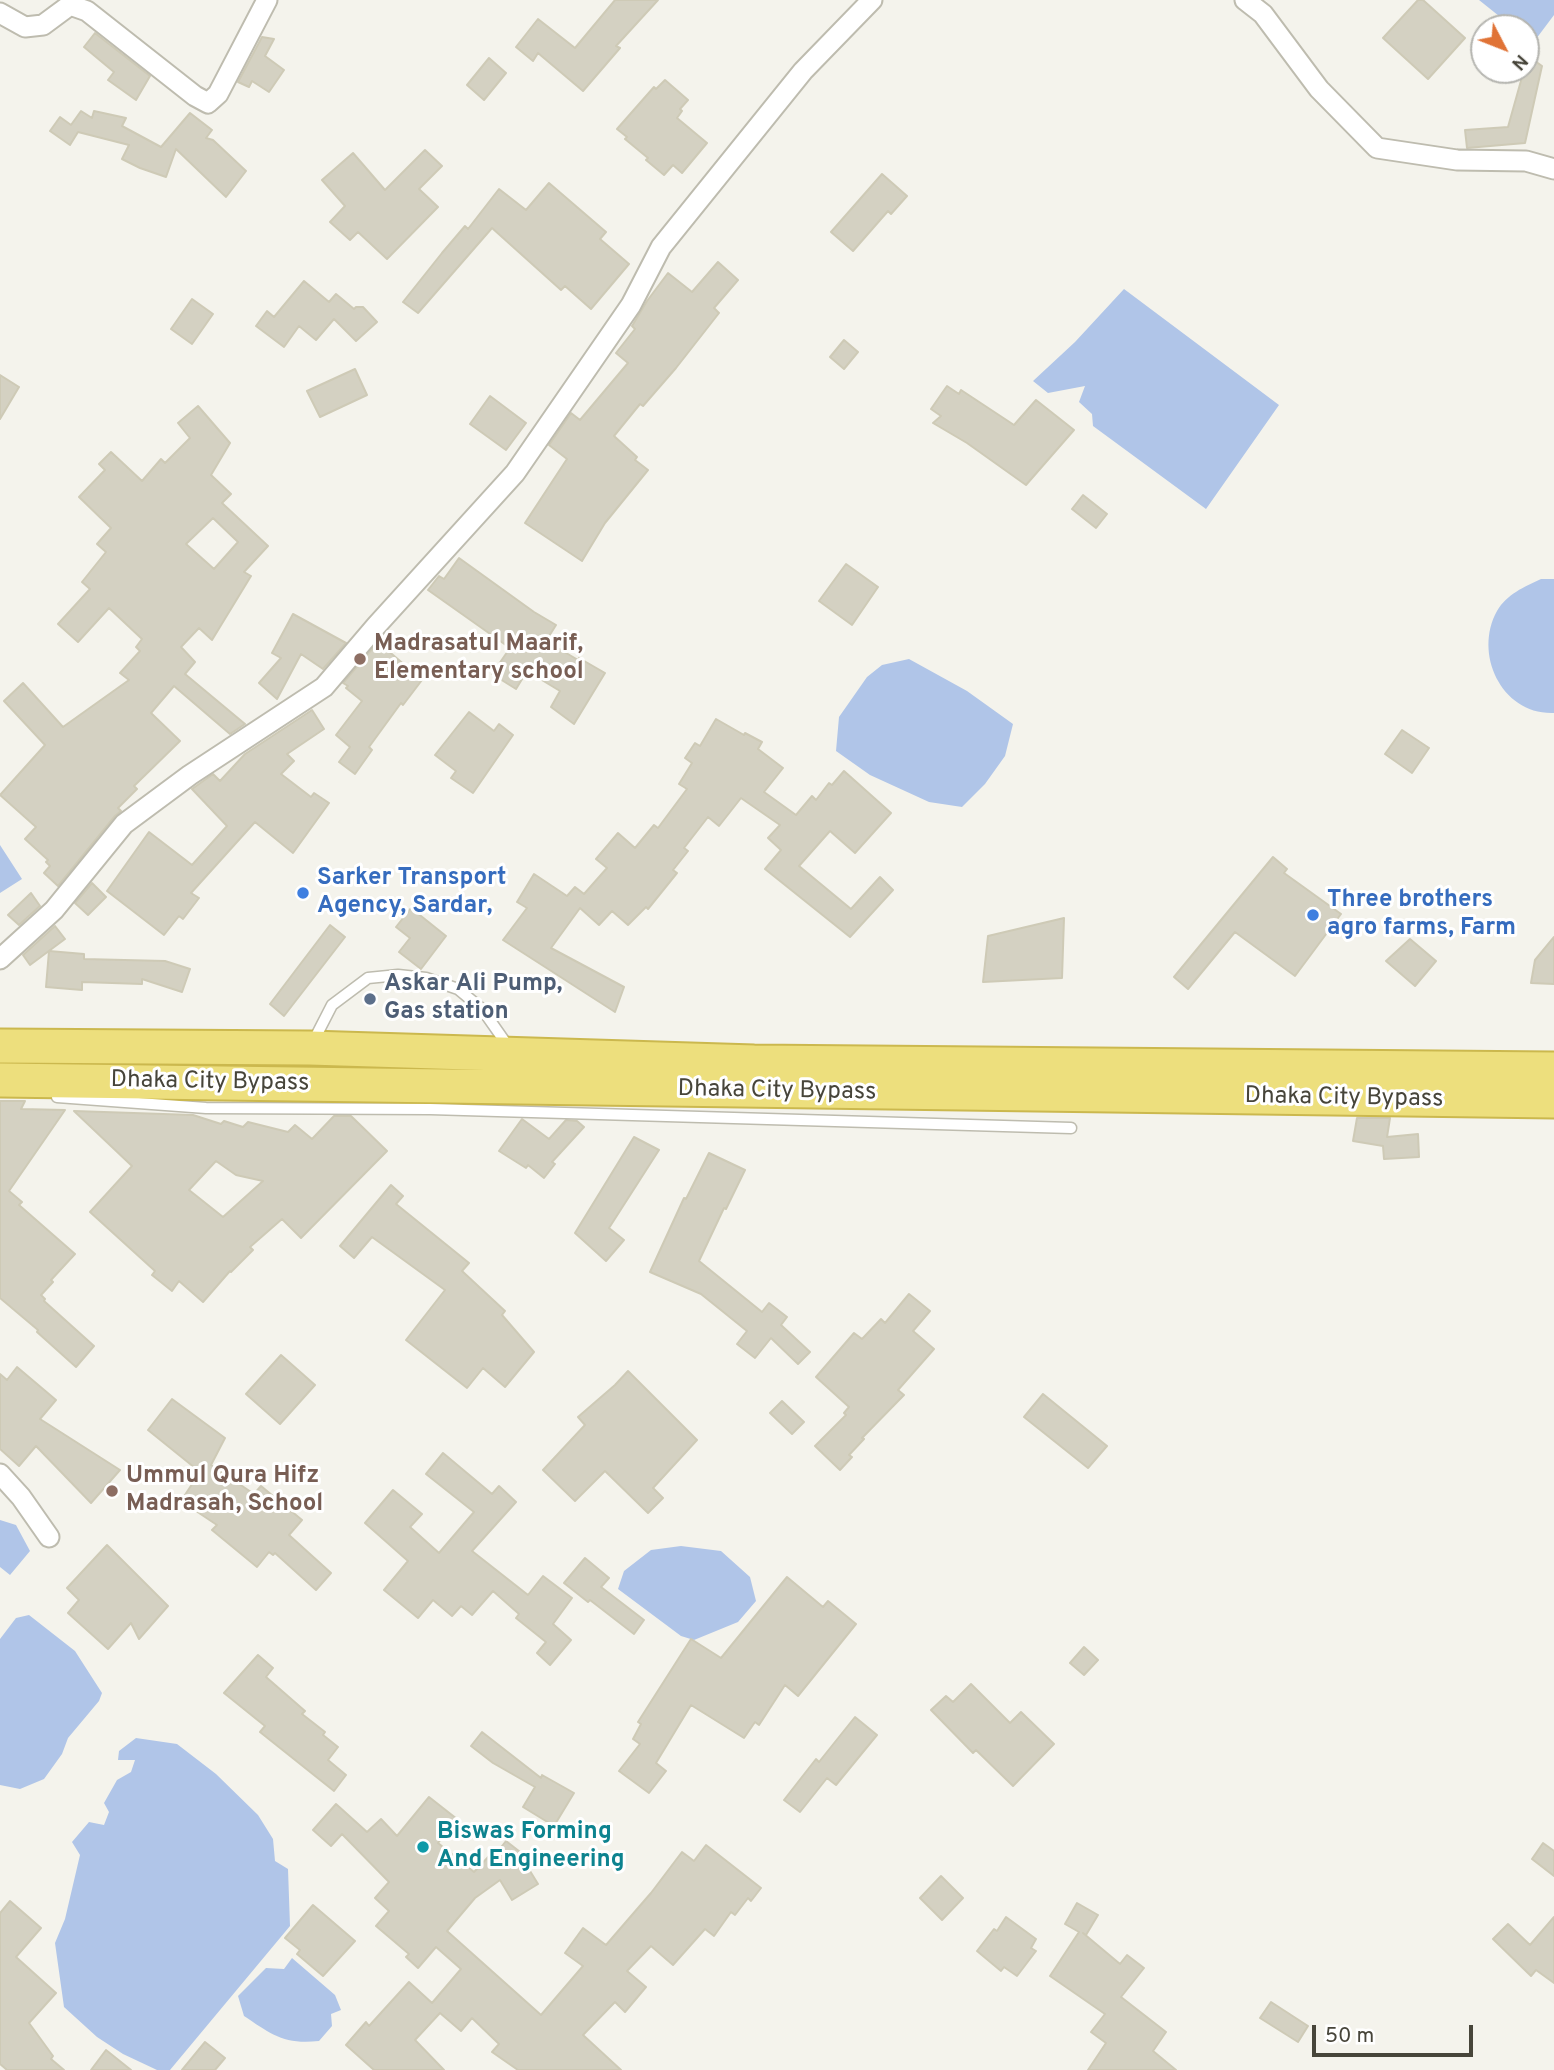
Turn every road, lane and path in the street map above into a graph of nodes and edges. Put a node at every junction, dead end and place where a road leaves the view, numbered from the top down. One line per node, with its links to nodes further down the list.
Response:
1 (267, 0): 4 (street)
2 (872, 0): 6 (street)
3 (1245, 0): 5 (street)
4 (0, 13)
5 (1554, 169)
6 (0, 959)
7 (0, 1046): 8 (highway)
8 (310, 1048): 9 (highway); 9 (lane)
9 (514, 1054): 10 (highway)
10 (1554, 1069)
11 (0, 1080): 13 (highway, Dhaka City Bypass)
12 (47, 1097): 14 (lane)
13 (1554, 1101)
14 (1071, 1128)
15 (0, 1474): 16 (street)
16 (50, 1536)

